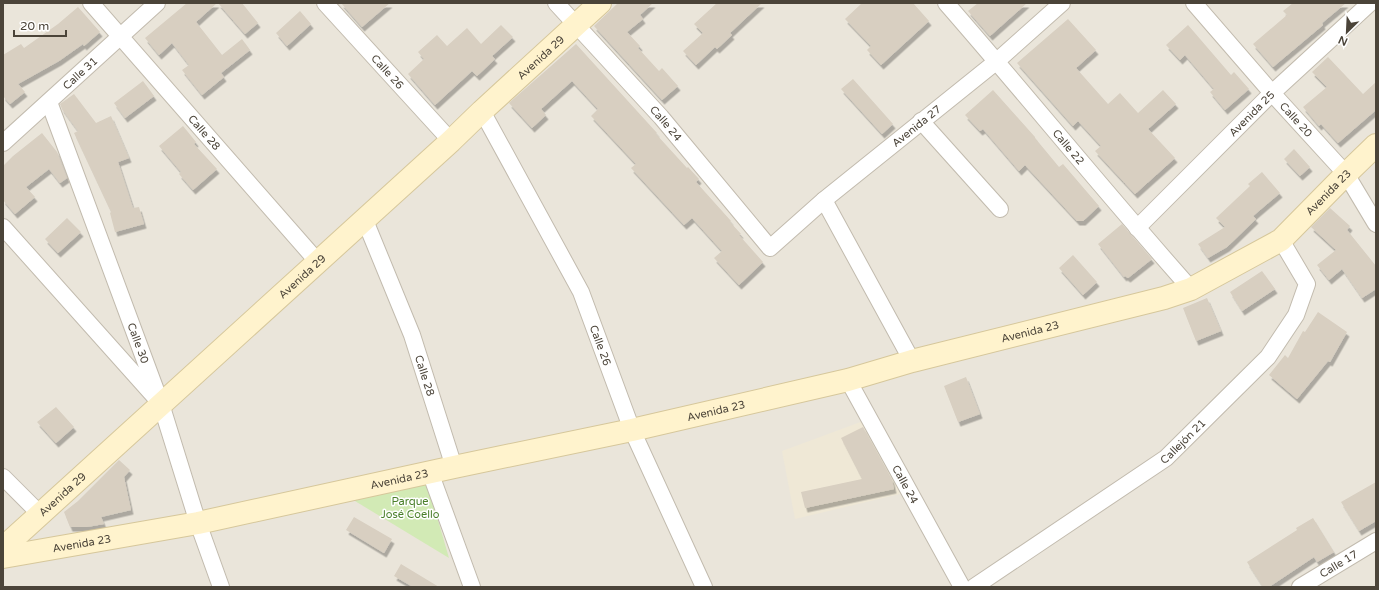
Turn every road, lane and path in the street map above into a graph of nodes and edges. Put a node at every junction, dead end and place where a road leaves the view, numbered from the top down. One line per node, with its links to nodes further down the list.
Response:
1 (91, 3): 11 (street, Calle 28)
2 (156, 3): 11 (street, Calle 31)
3 (325, 3): 17 (street, Calle 26)
4 (556, 3): 10 (street, Calle 24)
5 (600, 3): 10 (main road, Avenida 29)
6 (946, 3): 12 (street, Calle 22)
7 (1062, 3): 12 (street, Avenida 27)
8 (1194, 3): 13 (street, Calle 20)
9 (1370, 3): 13 (street, Avenida 25)
10 (576, 25): 15 (main road, Avenida 29); 28 (street, Calle 24)
11 (120, 36): 14 (street, Calle 31); 29 (street, Calle 28)
12 (997, 61): 16 (street, Avenida 27); 26 (street, Calle 22)
13 (1272, 93): 20 (street, Calle 20); 26 (street, Avenida 25)
14 (49, 102): 18 (street, Calle 31); 33 (street, Calle 30)
15 (482, 111): 17 (main road, Avenida 29); 34 (street, Calle 26)
16 (921, 121): 21 (street, Avenida 27); 22 (street)
17 (451, 141): 23 (main road, Avenida 29)
18 (3, 144)
19 (1376, 145): 20 (main road, Avenida 23)
20 (1346, 174): 24 (street, Calle 20); 27 (main road, Avenida 23)
21 (824, 200): 28 (street, Avenida 27); 31 (street)
22 (1000, 209)
23 (364, 218): 29 (main road, Avenida 29); 35 (street, Calle 28)
24 (1376, 224)
25 (3, 227): 33 (street)
26 (1137, 228): 30 (street, Calle 22)
27 (1281, 240): 30 (main road, Avenida 23); 47 (street, Callejón 21)
28 (770, 248)
29 (317, 261): 33 (main road, Avenida 29)
30 (1192, 290): 31 (main road, Avenida 23)
31 (912, 361): 32 (main road, Avenida 23)
32 (848, 380): 34 (main road, Avenida 23); 46 (street, Calle 24)
33 (161, 404): 38 (main road, Avenida 29); 39 (street, Calle 30)
34 (632, 430): 35 (main road, Avenida 23); 45 (street, Calle 26)
35 (454, 467): 36 (main road, Avenida 23)
36 (430, 472): 39 (main road, Avenida 23); 44 (street)
37 (3, 477): 38 (street)
38 (40, 514): 41 (main road, Avenida 29)
39 (198, 522): 42 (main road, Avenida 23); 43 (street, Calle 30)
40 (1376, 541): 48 (street, Calle 17)
41 (3, 548)
42 (3, 557)
43 (221, 587)
44 (472, 587)
45 (704, 587)
46 (962, 587)
47 (974, 587)
48 (1300, 587)

